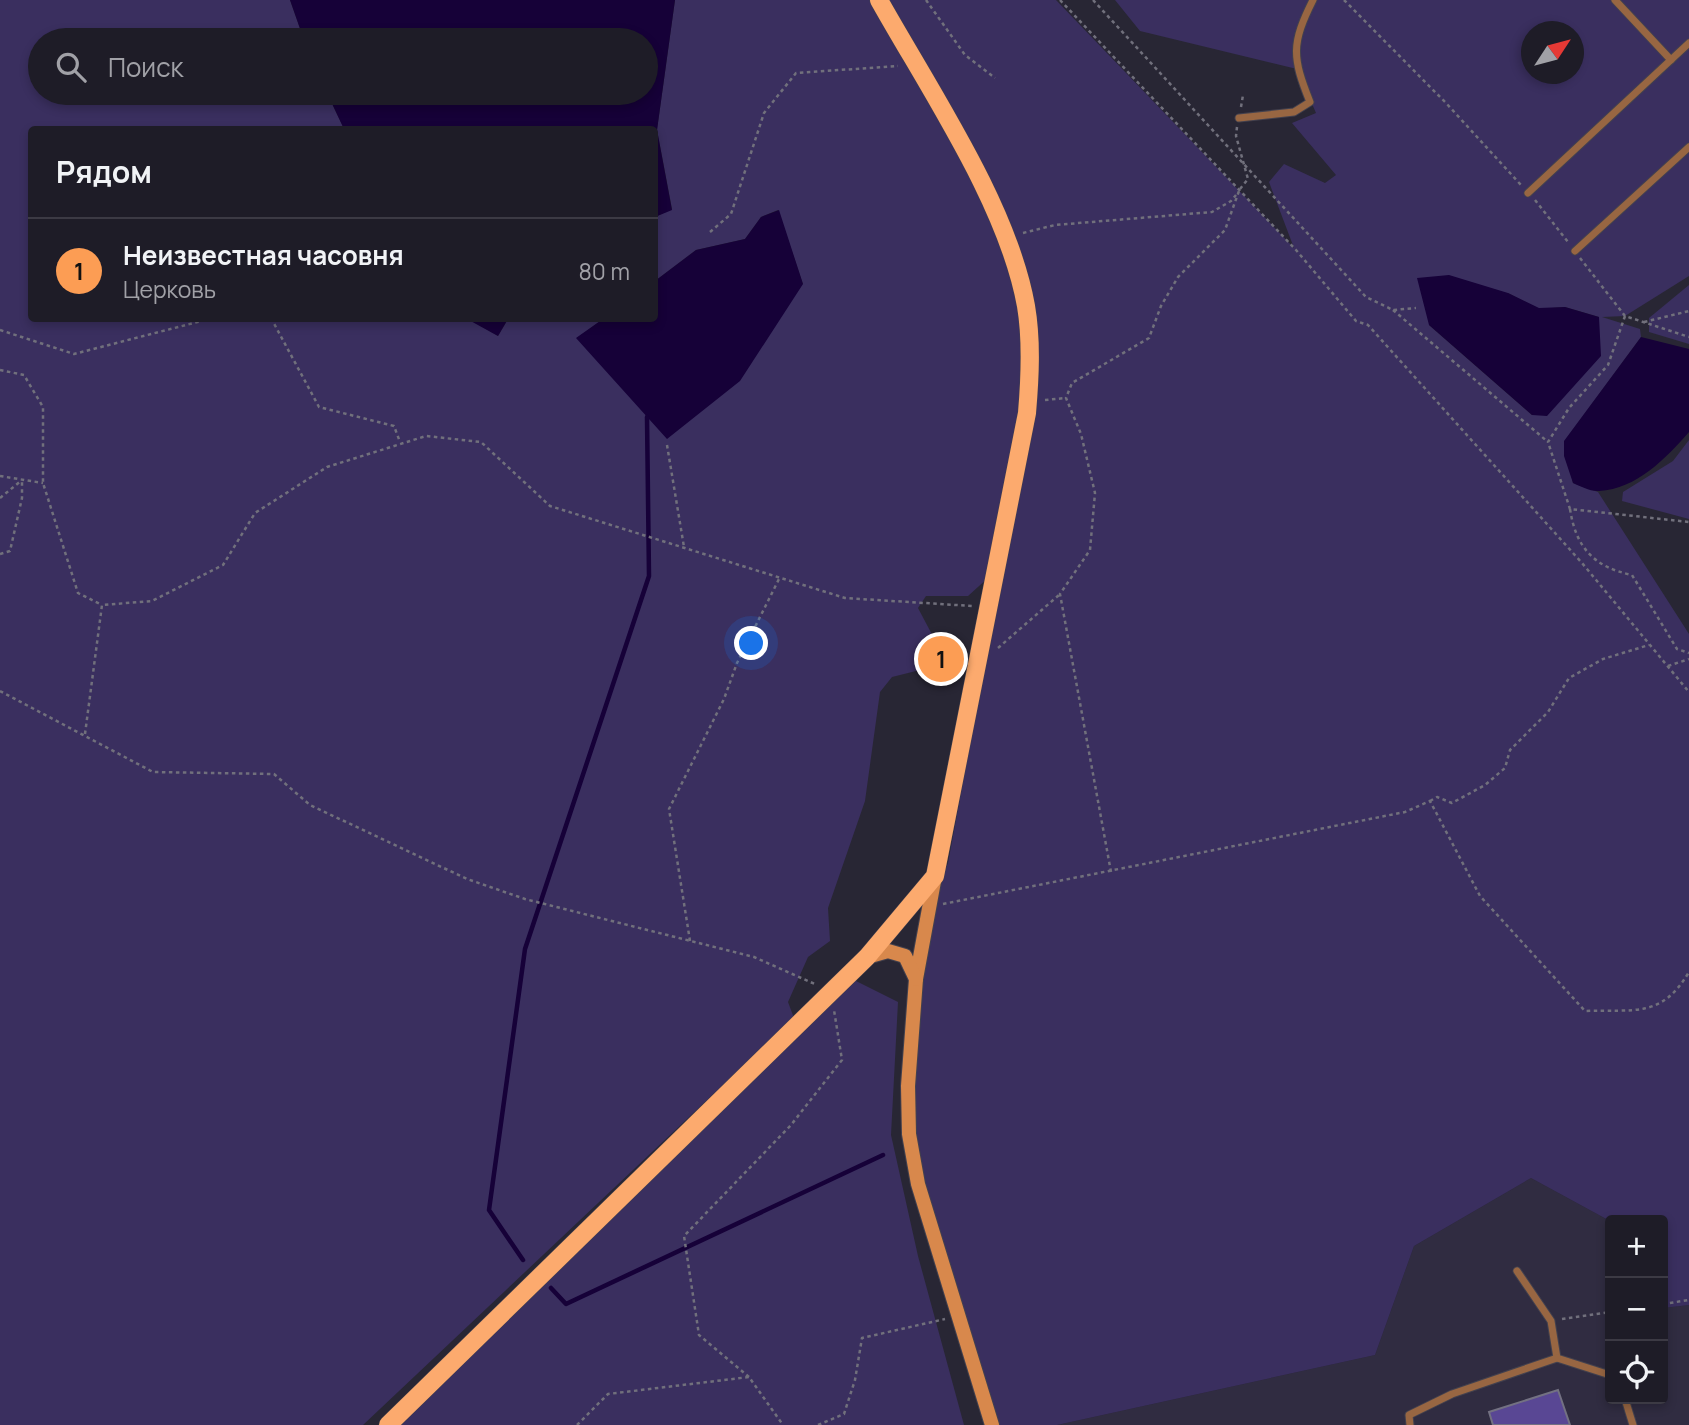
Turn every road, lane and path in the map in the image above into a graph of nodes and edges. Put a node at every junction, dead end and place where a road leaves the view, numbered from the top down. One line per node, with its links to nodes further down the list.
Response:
1 (879, 0): 10 (main road)
2 (926, 0): 11 (path)
3 (1060, 0): 16 (path)
4 (1093, 0): 15 (path)
5 (1313, 0): 13 (lane)
6 (1344, 0): 17 (path)
7 (1615, 0): 9 (lane)
8 (1689, 43): 9 (lane)
9 (1671, 60): 17 (lane)
10 (916, 66): 18 (path); 19 (main road)
11 (995, 78)
12 (1243, 94): 13 (path)
13 (1239, 118): 15 (path)
14 (1689, 147): 20 (lane)
15 (1244, 163): 16 (path); 22 (path)
16 (1239, 190): 19 (path); 32 (path); 48 (path)
17 (1528, 193): 20 (path)
18 (710, 232)
19 (1006, 236): 31 (main road)
20 (1575, 251): 24 (path)
21 (1416, 308): 22 (path)
22 (1393, 310): 34 (path)
23 (1689, 311): 27 (path)
24 (1625, 316): 27 (path); 34 (path)
25 (198, 322): 28 (path)
26 (273, 322): 33 (path)
27 (1644, 322): 29 (path)
28 (0, 330)
29 (1689, 337)
30 (0, 370): 38 (path)
31 (1028, 398): 32 (path); 47 (main road)
32 (1066, 398): 45 (path)
33 (400, 442): 42 (path); 46 (path)
34 (1548, 442): 40 (path)
35 (667, 445): 42 (path)
36 (0, 476): 37 (path)
37 (22, 480): 38 (path); 39 (path); 43 (path)
38 (43, 483): 46 (path)
39 (0, 498)
40 (1570, 509): 41 (path); 50 (path)
41 (1689, 522)
42 (684, 547): 44 (path)
43 (0, 554)
44 (780, 577): 47 (path); 60 (path)
45 (1060, 594): 49 (path); 57 (path)
46 (102, 605): 55 (path)
47 (989, 607): 58 (main road)
48 (1650, 645): 52 (path); 56 (path)
49 (997, 649)
50 (1689, 653)
51 (1689, 659): 52 (path)
52 (1668, 666): 54 (path)
53 (0, 691): 55 (path)
54 (1689, 692)
55 (85, 736): 60 (path)
56 (1430, 801): 57 (path); 62 (path)
57 (1111, 872): 59 (path)
58 (936, 876): 59 (main road); 61 (main road)
59 (930, 906): 63 (main road)
60 (690, 941): 64 (path)
61 (867, 957): 63 (main road); 64 (main road)
62 (1689, 972)
63 (916, 979): 69 (main road)
64 (831, 991): 73 (path); 75 (main road)
65 (1517, 1271): 70 (lane)
66 (1689, 1300): 67 (path)
67 (1668, 1303)
68 (1605, 1313): 70 (path)
69 (958, 1315): 78 (path); 79 (main road)
70 (1551, 1321): 71 (lane)
71 (1557, 1358): 72 (lane); 80 (lane)
72 (1605, 1373)
73 (749, 1377): 76 (path); 77 (path)
74 (1627, 1404): 81 (lane)
75 (388, 1425)
76 (577, 1425)
77 (783, 1425)
78 (818, 1425)
79 (992, 1425)
80 (1410, 1425)
81 (1633, 1425)

